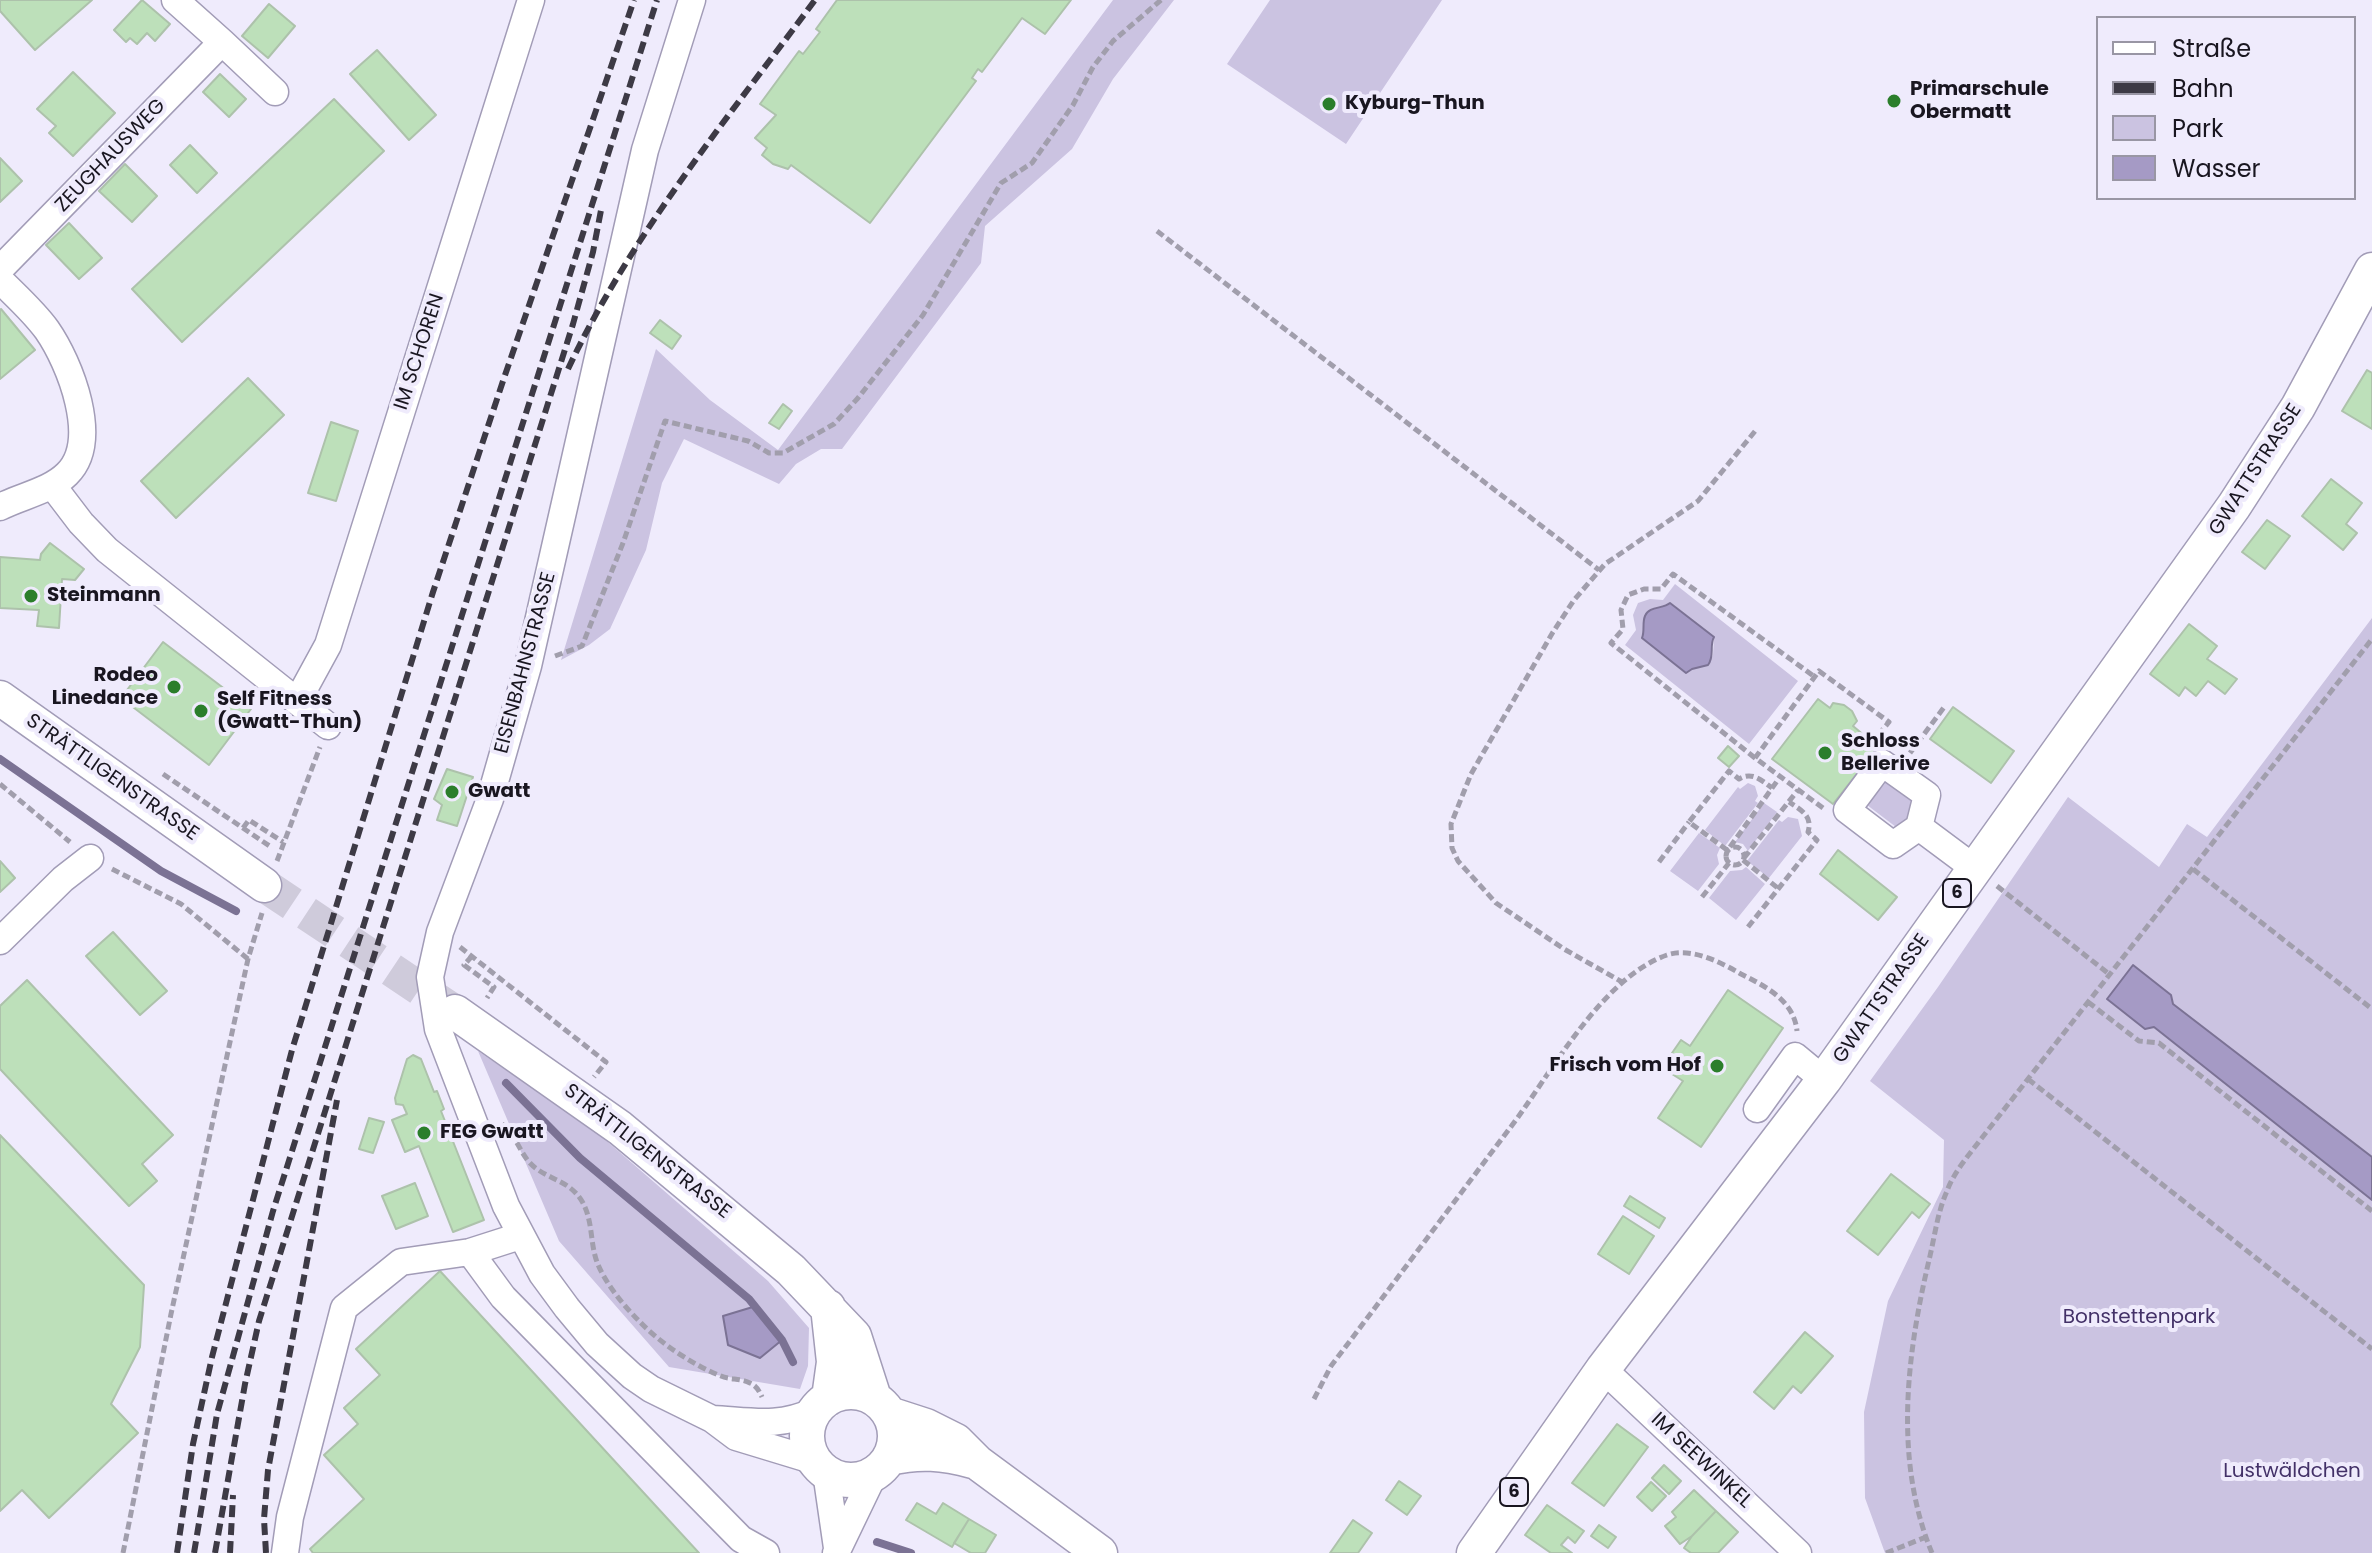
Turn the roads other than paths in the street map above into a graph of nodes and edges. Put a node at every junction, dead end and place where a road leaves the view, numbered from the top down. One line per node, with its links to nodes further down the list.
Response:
1 (175, 0): 4 (street)
2 (531, 0): 12 (street, IM SCHOREN)
3 (692, 0): 22 (street, EISENBAHNSTRASSE)
4 (222, 42): 5 (street); 6 (street, ZEUGHAUSWEG)
5 (275, 92)
6 (0, 269)
7 (2372, 270): 16 (main road, GWATTSTRASSE / 6)
8 (0, 280): 9 (street)
9 (52, 485): 10 (street); 12 (street)
10 (0, 507)
11 (0, 698): 17 (main road, STRÄTTLIGENSTRASSE)
12 (298, 700): 13 (street)
13 (328, 726)
14 (1919, 827): 14 (street); 16 (street)
15 (90, 858): 18 (street)
16 (1974, 868): 20 (main road, GWATTSTRASSE / 6)
17 (268, 886)
18 (0, 941)
19 (465, 1001): 24 (main road, STRÄTTLIGENSTRASSE)
20 (1824, 1080): 21 (street); 25 (main road, GWATTSTRASSE / 6)
21 (1757, 1109)
22 (520, 1236): 23 (street); 28 (street, EISENBAHNSTRASSE)
23 (470, 1252): 33 (street); 34 (street)
24 (828, 1307): 26 (main road); 27 (main road, STRÄTTLIGENSTRASSE)
25 (1603, 1369): 36 (main road, GWATTSTRASSE / 6); 37 (street, IM SEEWINKEL)
26 (821, 1405): 27 (main road); 28 (street, EISENBAHNSTRASSE); 31 (main road)
27 (882, 1406): 29 (main road); 30 (main road)
28 (712, 1419): 31 (street, EISENBAHNSTRASSE)
29 (978, 1463): 30 (main road); 35 (main road)
30 (882, 1466): 31 (main road); 32 (street)
31 (820, 1467): 32 (street)
32 (836, 1550)
33 (285, 1553)
34 (766, 1553)
35 (1100, 1553)
36 (1474, 1553)
37 (1798, 1553)

